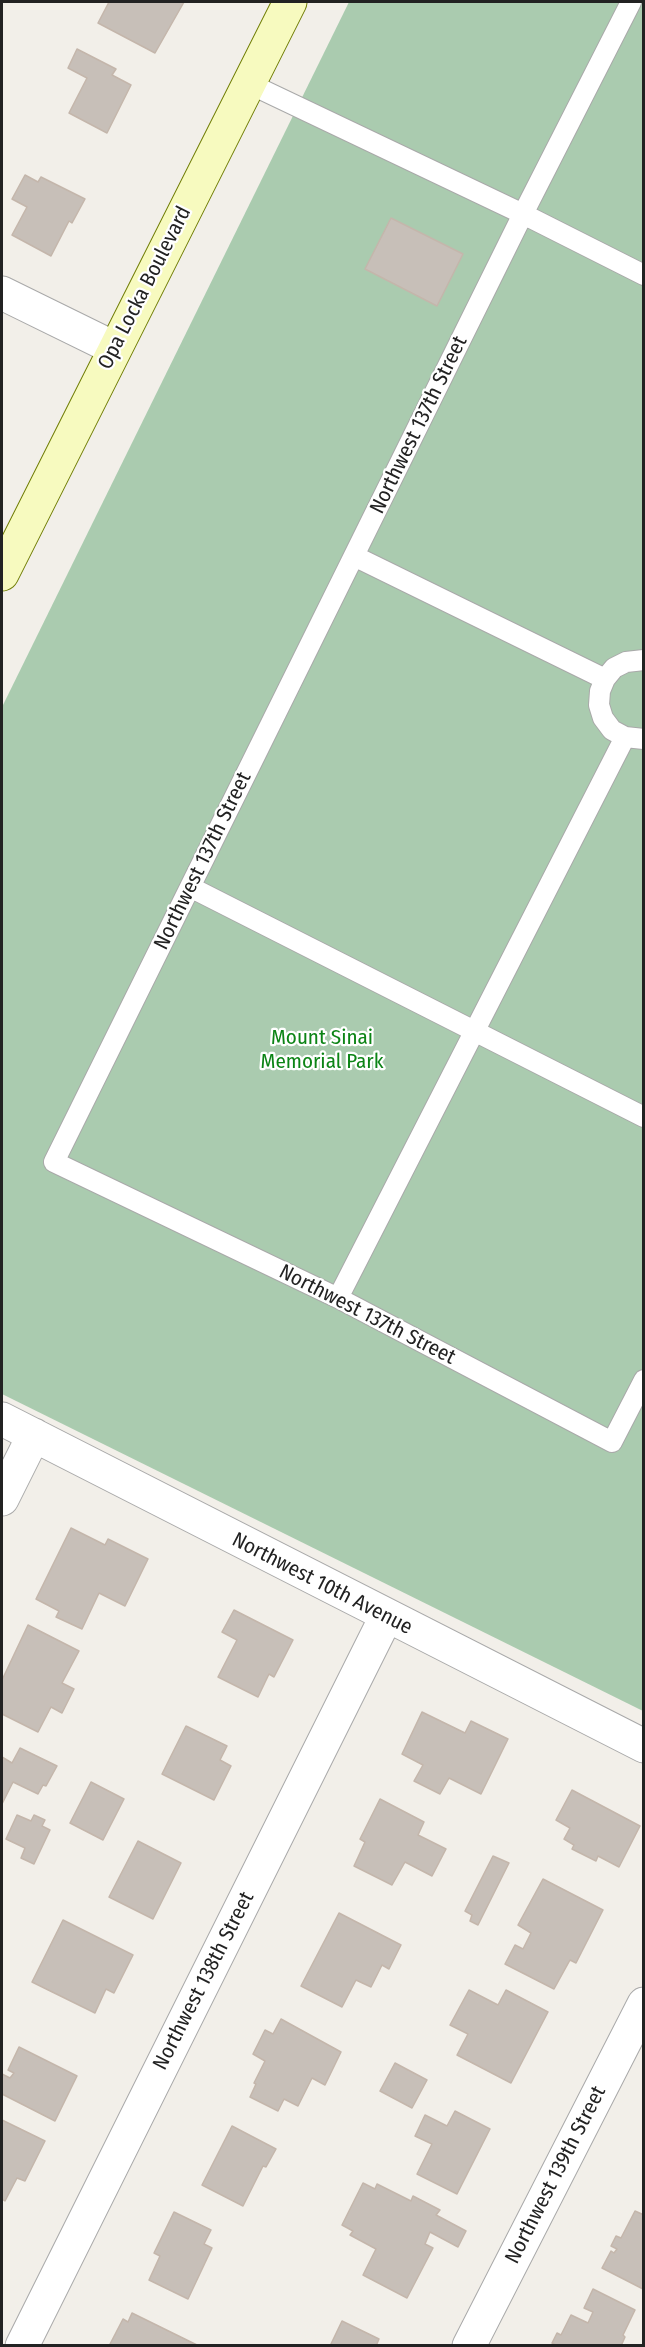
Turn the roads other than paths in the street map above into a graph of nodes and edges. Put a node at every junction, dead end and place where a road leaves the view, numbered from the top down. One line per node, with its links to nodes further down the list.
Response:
1 (290, 2): 3 (main road, Opa Locka Boulevard)
2 (631, 2): 4 (lane, Northwest 137th Street)
3 (250, 84): 4 (lane); 7 (main road, Opa Locka Boulevard)
4 (523, 214): 5 (lane); 8 (lane, Northwest 137th Street)
5 (644, 275)
6 (2, 293): 7 (street)
7 (114, 348): 9 (main road, Opa Locka Boulevard)
8 (354, 556): 11 (lane); 13 (lane, Northwest 137th Street)
9 (2, 574)
10 (644, 660): 11 (lane)
11 (605, 679): 12 (lane)
12 (634, 738): 14 (lane)
13 (190, 887): 14 (lane); 16 (lane, Northwest 137th Street)
14 (475, 1032): 15 (lane); 16 (lane)
15 (644, 1117)
16 (338, 1298): 17 (lane, Northwest 137th Street)
17 (644, 1380)
18 (2, 1419): 19 (street, Northwest 10th Avenue)
19 (34, 1435): 20 (street); 21 (street, Northwest 10th Avenue)
20 (2, 1499)
21 (386, 1617): 22 (street, Northwest 10th Avenue); 24 (street, Northwest 138th Street)
22 (644, 1746)
23 (644, 2004): 25 (street, Northwest 139th Street)
24 (22, 2346)
25 (469, 2346)

